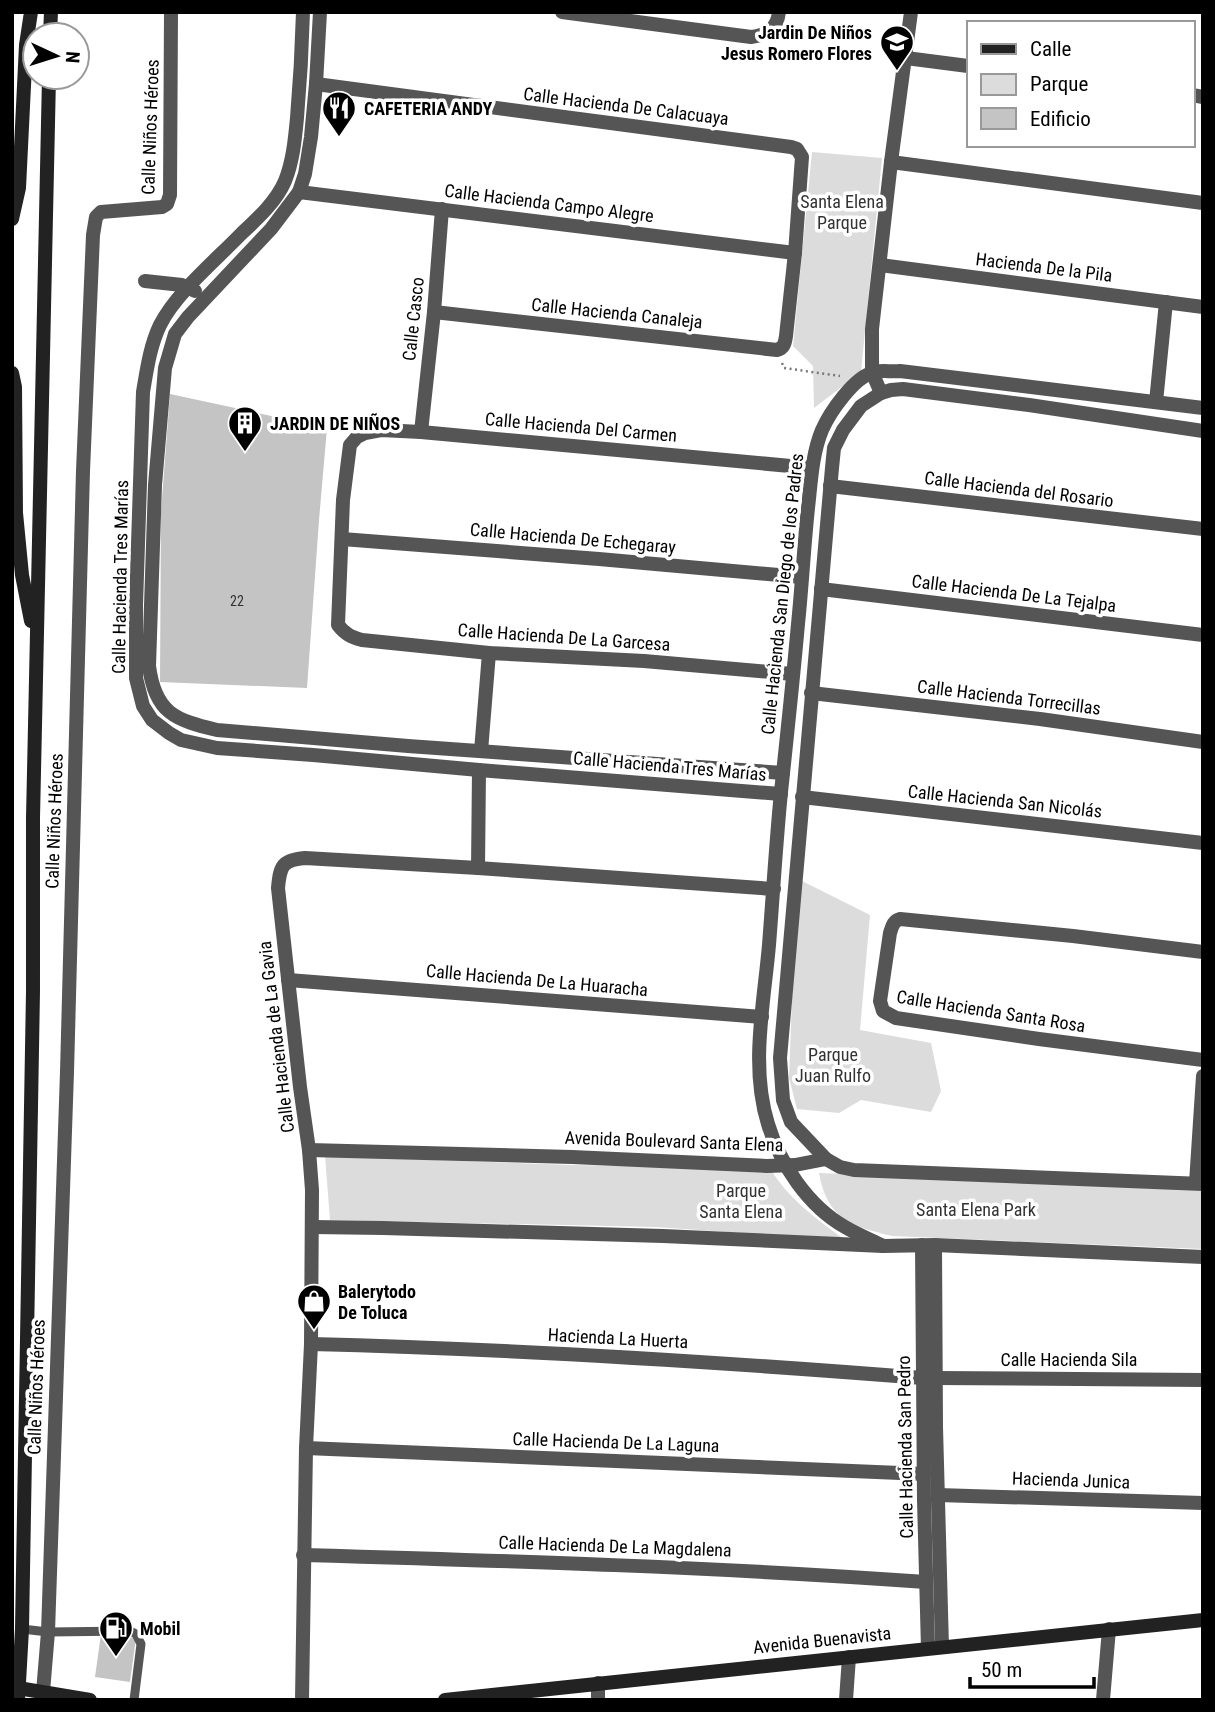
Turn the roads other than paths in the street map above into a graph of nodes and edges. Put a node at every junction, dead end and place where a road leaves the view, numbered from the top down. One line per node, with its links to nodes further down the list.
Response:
1 (31, 12): 18 (main road)
2 (170, 12): 92 (street, Calle Niños Héroes)
3 (303, 12): 8 (street, Calle Hacienda Tres Marías)
4 (320, 12): 9 (street, Calle Hacienda Tres Marías)
5 (562, 12): 6 (street)
6 (779, 12)
7 (911, 12): 10 (street)
8 (302, 32): 9 (street); 22 (street, Calle Hacienda Tres Marías)
9 (318, 33): 12 (street, Calle Hacienda Tres Marías)
10 (906, 58): 11 (street); 14 (street)
11 (967, 66)
12 (316, 84): 15 (street, Calle Hacienda Tres Marías); 19 (street, Calle Hacienda De Calacuaya)
13 (49, 91): 45 (main road)
14 (891, 162): 16 (street); 20 (street)
15 (299, 192): 17 (street, Calle Hacienda Campo Alegre); 23 (street, Calle Hacienda Tres Marías)
16 (1203, 203)
17 (442, 209): 19 (street, Calle Hacienda Campo Alegre); 26 (street, Calle Casco)
18 (12, 219)
19 (795, 253): 26 (street, Calle Hacienda Canaleja)
20 (880, 265): 24 (street, Hacienda De la Pila); 28 (street)
21 (145, 281): 22 (street)
22 (189, 287): 23 (street); 50 (street, Calle Hacienda Tres Marías)
23 (206, 296): 49 (street, Calle Hacienda Tres Marías)
24 (1167, 302): 25 (street, Hacienda De la Pila); 31 (street)
25 (1203, 307)
26 (434, 312): 35 (street, Calle Casco)
27 (12, 373): 45 (main road)
28 (867, 376): 29 (street); 30 (street); 36 (street, Calle Hacienda San Diego de los Padres)
29 (1072, 391): 31 (street); 33 (street)
30 (881, 393): 33 (street); 37 (street, Calle Hacienda San Diego de los Padres)
31 (1156, 402): 32 (street)
32 (1203, 408)
33 (1071, 412): 34 (street)
34 (1203, 431)
35 (421, 432): 36 (street, Calle Hacienda Del Carmen); 39 (street, Calle Hacienda Del Carmen)
36 (812, 468): 40 (street, Calle Hacienda San Diego de los Padres)
37 (830, 486): 38 (street, Calle Hacienda del Rosario); 41 (street, Calle Hacienda San Diego de los Padres)
38 (1203, 529)
39 (342, 539): 40 (street, Calle Hacienda De Echegaray); 46 (street, Calle Hacienda De La Garcesa)
40 (802, 577): 42 (street, Calle Hacienda San Diego de los Padres)
41 (821, 589): 43 (street, Calle Hacienda San Diego de los Padres); 44 (street, Calle Hacienda De La Tejalpa)
42 (799, 623): 43 (street); 47 (street, Calle Hacienda San Diego de los Padres)
43 (817, 624): 48 (street, Calle Hacienda San Diego de los Padres)
44 (1203, 635)
45 (36, 646): 90 (main road)
46 (489, 653): 47 (street, Calle Hacienda De La Garcesa); 53 (street)
47 (793, 674): 57 (street, Calle Hacienda San Diego de los Padres)
48 (811, 693): 51 (street, Calle Hacienda Torrecillas); 60 (street, Calle Hacienda San Diego de los Padres)
49 (165, 709): 50 (street); 52 (street, Calle Hacienda Tres Marías)
50 (152, 720): 55 (street, Calle Hacienda Tres Marías)
51 (1203, 742)
52 (408, 746): 53 (street, Calle Hacienda Tres Marías); 55 (street)
53 (481, 751): 54 (street, Calle Hacienda Tres Marías)
54 (579, 758): 57 (street, Calle Hacienda Tres Marías); 58 (street)
55 (406, 763): 56 (street, Calle Hacienda Tres Marías)
56 (479, 770): 58 (street, Calle Hacienda Tres Marías); 62 (street)
57 (783, 773): 59 (street, Calle Hacienda San Diego de los Padres)
58 (579, 778): 59 (street, Calle Hacienda Tres Marías)
59 (781, 794): 63 (street, Calle Hacienda San Diego de los Padres)
60 (802, 797): 61 (street, Calle Hacienda San Nicolás); 65 (street, Calle Hacienda San Diego de los Padres)
61 (1203, 842)
62 (478, 868): 63 (street, Calle Hacienda de La Gavia); 67 (street, Calle Hacienda de La Gavia)
63 (774, 890): 64 (street, Calle Hacienda San Diego de los Padres)
64 (769, 942): 65 (street); 68 (street, Calle Hacienda San Diego de los Padres)
65 (790, 942): 72 (street, Calle Hacienda San Diego de los Padres)
66 (1203, 952): 69 (street, Calle Hacienda Santa Rosa)
67 (288, 980): 68 (street, Calle Hacienda De La Huaracha); 71 (street, Calle Hacienda de La Gavia)
68 (762, 1017): 73 (street, Calle Hacienda San Diego de los Padres)
69 (1203, 1060)
70 (1203, 1076): 74 (street)
71 (310, 1150): 73 (street, Avenida Boulevard Santa Elena); 75 (street, Calle Hacienda de La Gavia)
72 (826, 1159): 73 (street, Avenida Boulevard Santa Elena); 74 (street, Avenida Boulevard Santa Elena)
73 (787, 1165): 77 (street, Calle Hacienda San Diego de los Padres)
74 (1199, 1184)
75 (313, 1227): 77 (street); 79 (street, Calle Hacienda de La Gavia)
76 (929, 1245): 77 (street); 78 (street); 80 (street, Calle Hacienda San Pedro)
77 (883, 1246)
78 (1203, 1256)
79 (311, 1344): 80 (street, Hacienda La Huerta); 83 (street, Calle Hacienda de La Gavia)
80 (929, 1378): 81 (street, Calle Hacienda Sila); 82 (street, Calle Hacienda San Pedro)
81 (1203, 1380)
82 (930, 1427): 84 (street, Calle Hacienda San Pedro); 85 (street, Calle Hacienda San Pedro)
83 (306, 1448): 84 (street, Calle Hacienda De La Laguna); 87 (street, Calle Hacienda de La Gavia)
84 (924, 1474): 88 (street, Calle Hacienda San Pedro)
85 (938, 1495): 86 (street, Hacienda Junica); 93 (street, Calle Hacienda San Pedro)
86 (1203, 1503)
87 (303, 1555): 88 (street, Calle Hacienda De La Magdalena); 100 (street, Calle Hacienda de La Gavia)
88 (926, 1581): 93 (street, Calle Hacienda San Pedro)
89 (1203, 1620): 91 (main road, Avenida Buenavista)
90 (22, 1629): 92 (lane); 96 (main road)
91 (1109, 1629): 93 (main road, Avenida Buenavista); 104 (street)
92 (48, 1632): 97 (street, Calle Niños Héroes); 99 (lane)
93 (935, 1648): 94 (main road, Avenida Buenavista)
94 (849, 1657): 95 (main road, Avenida Buenavista); 103 (street)
95 (598, 1684): 101 (main road, Avenida Buenavista); 102 (street)
96 (16, 1692): 97 (main road)
97 (43, 1692): 98 (main road)
98 (90, 1700)
99 (134, 1700)
100 (302, 1700)
101 (445, 1700)
102 (598, 1700)
103 (846, 1700)
104 (1103, 1700)

